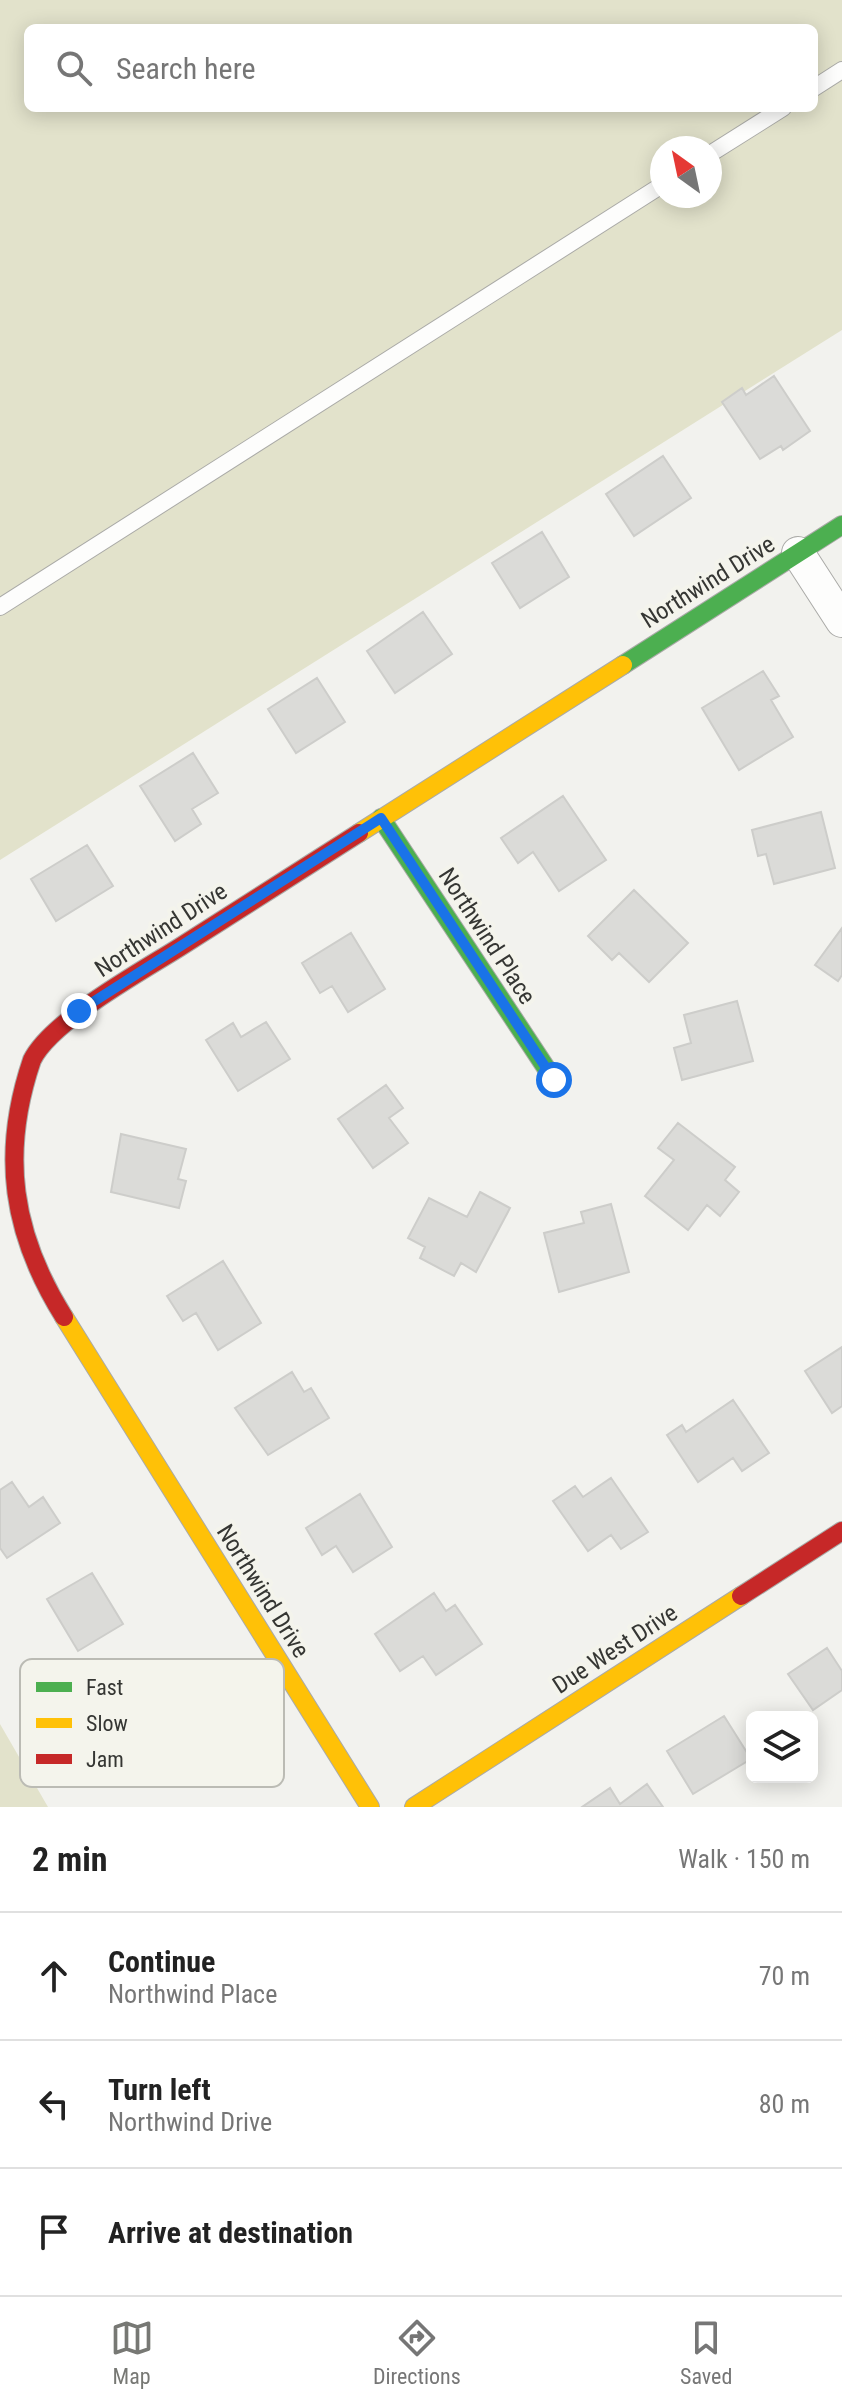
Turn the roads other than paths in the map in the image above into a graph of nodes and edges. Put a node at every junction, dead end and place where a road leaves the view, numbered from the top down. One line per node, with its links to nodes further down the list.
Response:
1 (842, 70): 2 (lane)
2 (818, 85)
3 (777, 112): 4 (lane)
4 (722, 146)
5 (650, 193): 8 (lane)
6 (842, 525): 7 (street, Northwind Drive)
7 (798, 553): 9 (street); 10 (street, Northwind Drive)
8 (0, 607)
9 (842, 621)
10 (381, 818): 11 (street, Northwind Place); 12 (street, Northwind Drive)
11 (554, 1080)
12 (5, 1157): 14 (street, Northwind Drive)
13 (842, 1531): 17 (street, Due West Drive)
14 (278, 1659)
15 (284, 1669): 16 (street, Northwind Drive)
16 (370, 1807)
17 (414, 1807)

